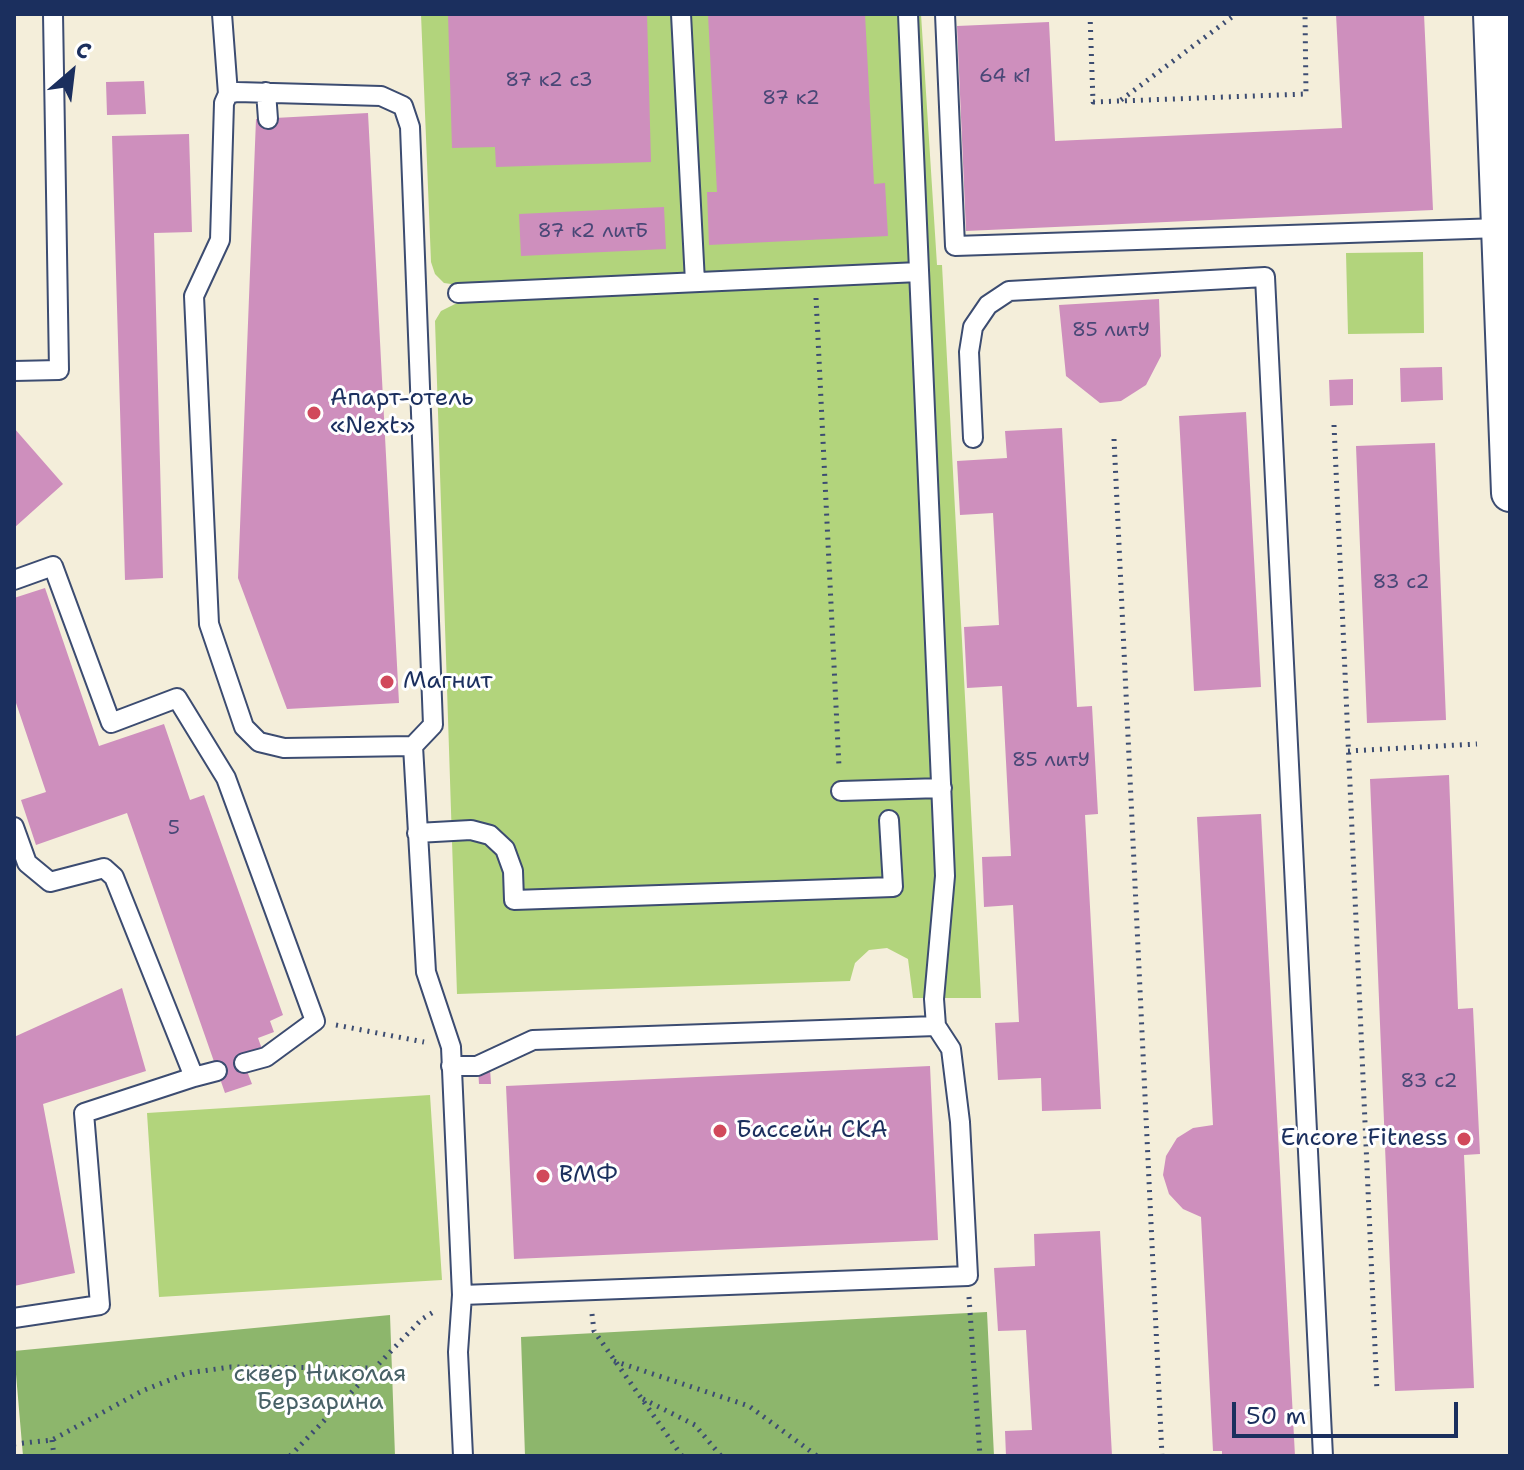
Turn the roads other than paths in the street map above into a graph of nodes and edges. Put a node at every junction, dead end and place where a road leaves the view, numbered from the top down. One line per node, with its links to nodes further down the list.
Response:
1 (53, 14): 15 (lane)
2 (222, 14): 8 (lane)
3 (681, 14): 12 (lane)
4 (908, 14): 11 (lane)
5 (945, 14): 10 (lane)
6 (1492, 14): 10 (street)
7 (266, 92): 8 (lane); 9 (lane); 19 (lane)
8 (228, 94): 19 (lane)
9 (268, 119)
10 (1500, 228): 14 (street)
11 (919, 272): 12 (lane); 20 (lane)
12 (695, 282): 13 (lane)
13 (458, 293)
14 (1507, 335): 17 (street)
15 (14, 371)
16 (973, 438): 33 (lane)
17 (1510, 493)
18 (14, 580): 26 (lane)
19 (413, 746): 24 (lane)
20 (942, 788): 21 (lane); 25 (lane)
21 (841, 791)
22 (889, 820): 24 (lane)
23 (14, 827): 29 (lane)
24 (417, 833): 27 (lane)
25 (936, 1026): 27 (lane); 30 (lane)
26 (244, 1063)
27 (451, 1066): 30 (lane)
28 (217, 1071): 29 (lane)
29 (194, 1077): 31 (lane)
30 (462, 1295): 32 (lane)
31 (15, 1313)
32 (463, 1456)
33 (1323, 1456)

